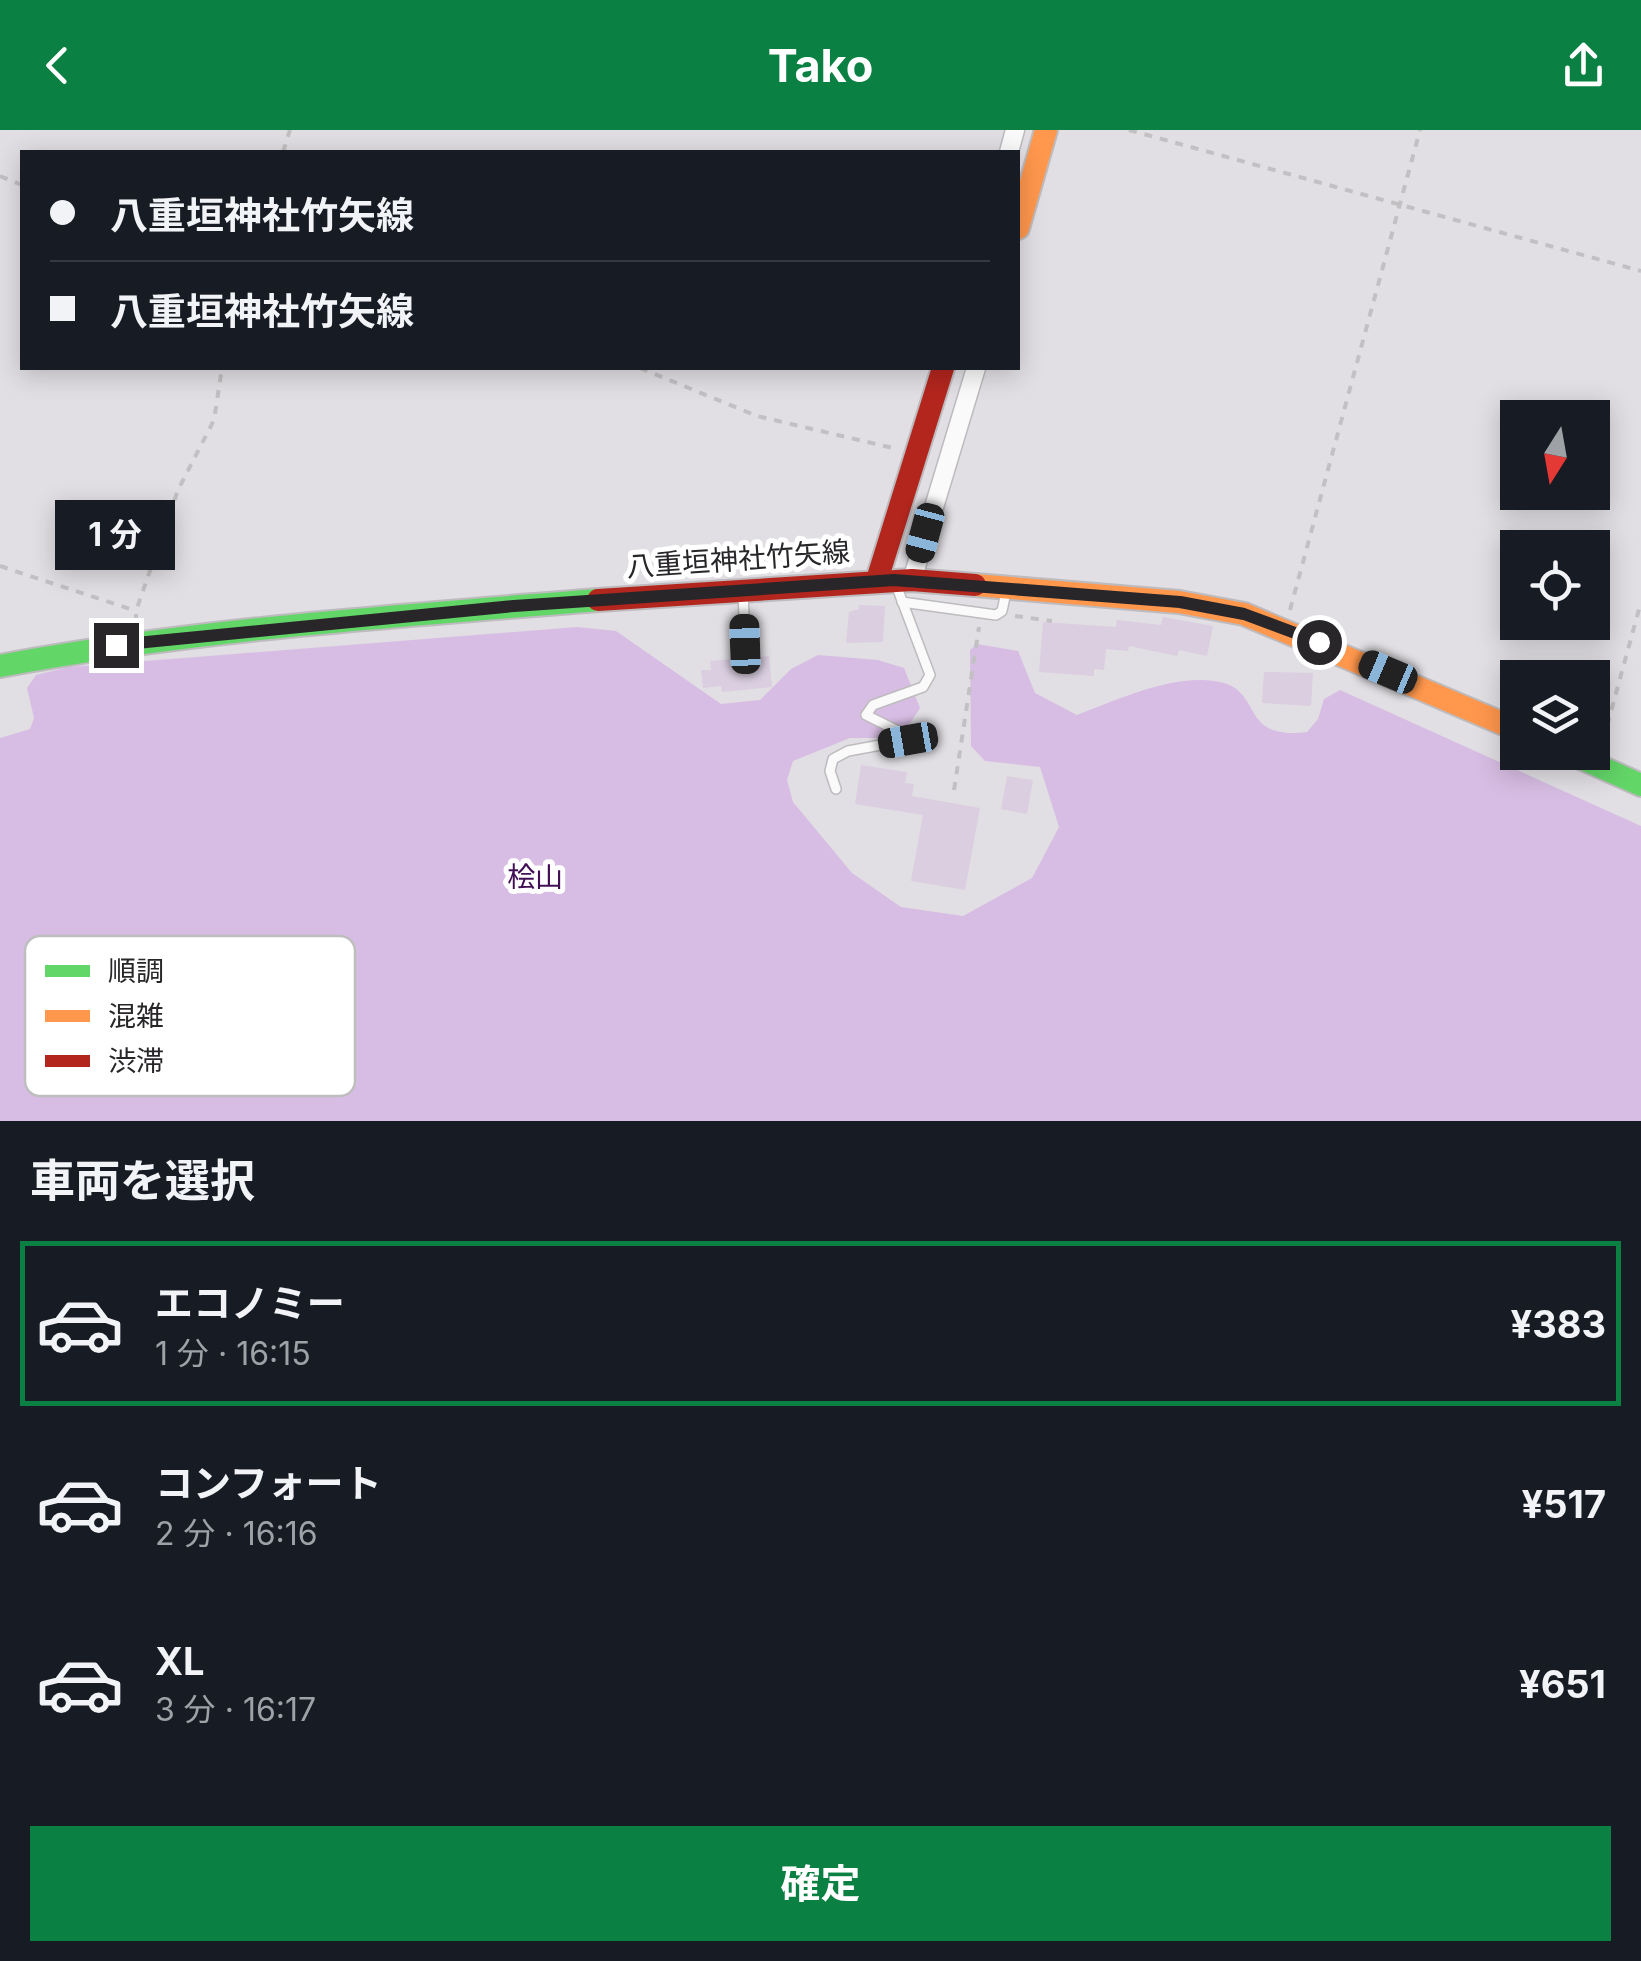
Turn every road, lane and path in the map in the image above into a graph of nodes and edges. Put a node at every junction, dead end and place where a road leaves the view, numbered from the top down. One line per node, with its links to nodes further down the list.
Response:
1 (1046, 130): 5 (main road)
2 (1129, 130): 4 (path)
3 (1420, 130): 4 (path)
4 (1401, 206): 6 (path); 22 (path)
5 (1020, 221)
6 (1641, 271)
7 (222, 370): 18 (path)
8 (645, 370): 11 (path)
9 (943, 370): 11 (main road)
10 (975, 370): 13 (street)
11 (916, 454): 13 (main road)
12 (0, 566): 18 (path)
13 (894, 580): 14 (main road, 八重垣神社竹矢線); 15 (main road, 八重垣神社竹矢線); 16 (lane)
14 (743, 588): 23 (main road, 八重垣神社竹矢線); 24 (lane)
15 (1006, 589): 20 (lane); 22 (main road, 八重垣神社竹矢線)
16 (902, 602): 19 (lane); 30 (lane)
17 (1641, 602): 26 (path)
18 (136, 611): 23 (path)
19 (981, 613): 20 (lane); 31 (path)
20 (1000, 614): 21 (path)
21 (1052, 621)
22 (1285, 630): 27 (main road, 八重垣神社竹矢線)
23 (138, 642): 25 (main road, 八重垣神社竹矢線)
24 (745, 644)
25 (0, 666)
26 (1610, 715)
27 (1500, 722)
28 (1609, 770): 29 (main road)
29 (1641, 784)
30 (836, 789)
31 (954, 790)

